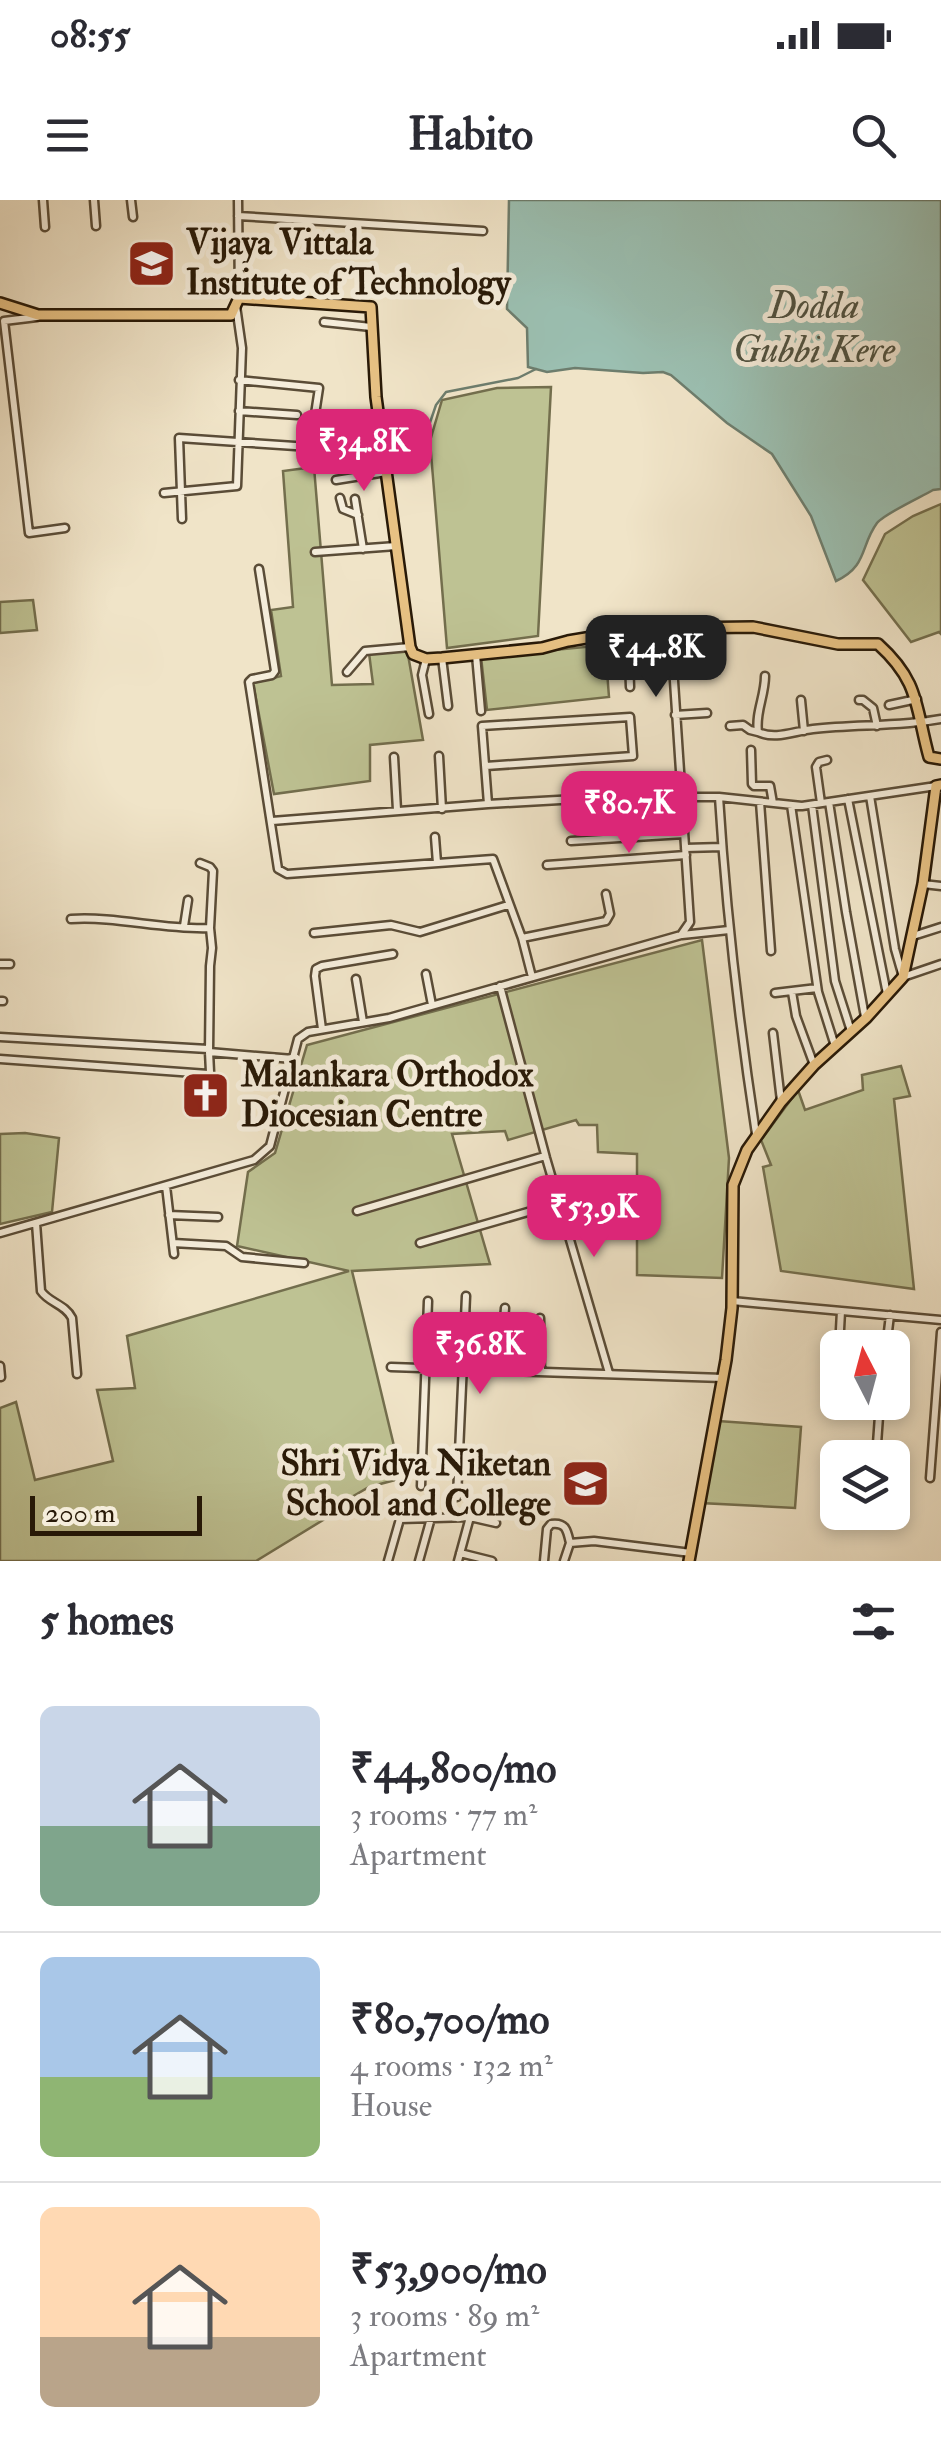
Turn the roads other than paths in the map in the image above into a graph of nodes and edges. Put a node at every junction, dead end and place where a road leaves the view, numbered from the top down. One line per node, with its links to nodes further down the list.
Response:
1 (43, 200): 8 (street)
2 (94, 200): 7 (street)
3 (131, 200): 5 (street)
4 (238, 200): 6 (street)
5 (133, 216)
6 (238, 216): 9 (street); 10 (street)
7 (96, 226)
8 (45, 227)
9 (483, 231)
10 (237, 301): 12 (main road); 14 (main road); 15 (street)
11 (0, 303): 12 (main road)
12 (38, 315): 27 (street)
13 (324, 322): 14 (street)
14 (371, 326): 19 (main road)
15 (239, 380): 16 (street); 18 (street)
16 (239, 411): 17 (street); 18 (street)
17 (297, 415)
18 (238, 441): 21 (street); 21 (street)
19 (386, 472): 20 (street); 28 (main road)
20 (336, 480)
21 (180, 491): 22 (street); 26 (street)
22 (164, 493)
23 (340, 498): 25 (street)
24 (356, 499): 25 (street)
25 (358, 515): 29 (street)
26 (182, 519)
27 (66, 528)
28 (396, 546): 29 (street); 34 (main road)
29 (363, 548): 30 (street)
30 (315, 552)
31 (259, 568): 74 (street)
32 (709, 628): 33 (main road); 41 (main road); 49 (street)
33 (628, 631): 35 (main road); 40 (street)
34 (410, 647): 37 (main road); 38 (street)
35 (476, 655): 36 (main road); 46 (street)
36 (442, 658): 37 (main road); 45 (street)
37 (426, 659): 48 (street)
38 (347, 672)
39 (765, 676): 55 (street)
40 (630, 687)
41 (917, 699): 44 (street); 51 (main road)
42 (801, 700): 54 (street)
43 (859, 700): 53 (street)
44 (888, 705)
45 (448, 706)
46 (481, 711)
47 (707, 712): 49 (street)
48 (429, 714)
49 (675, 715): 66 (street)
50 (941, 718): 51 (street)
51 (920, 723): 53 (street); 60 (main road)
52 (730, 726): 55 (street)
53 (878, 726): 54 (street)
54 (804, 730): 55 (street)
55 (758, 732)
56 (751, 750): 68 (street)
57 (439, 756): 72 (street)
58 (394, 757): 73 (street)
59 (826, 760): 70 (street)
60 (941, 760)
61 (486, 766): 61 (street); 69 (street)
62 (938, 786): 63 (street); 83 (main road)
63 (870, 796): 65 (street); 104 (street)
64 (719, 798): 66 (street); 67 (street); 78 (street)
65 (848, 800): 70 (street); 110 (street)
66 (682, 802): 69 (street); 75 (street)
67 (760, 802): 68 (street); 97 (street)
68 (773, 803): 71 (street)
69 (488, 804): 72 (street)
70 (820, 804): 71 (street); 112 (street); 115 (street)
71 (791, 805): 107 (street)
72 (442, 808): 73 (street)
73 (398, 810): 74 (street)
74 (272, 821): 81 (street)
75 (684, 834): 77 (street); 79 (street)
76 (435, 837): 81 (street)
77 (571, 841)
78 (722, 847): 79 (street); 92 (street)
79 (686, 852): 82 (street); 94 (street)
80 (200, 863): 91 (street)
81 (437, 863): 87 (street)
82 (547, 866)
83 (923, 884): 84 (street); 95 (main road)
84 (941, 886)
85 (606, 894): 96 (street)
86 (188, 900): 89 (street)
87 (508, 905): 93 (street); 96 (street)
88 (71, 918): 89 (street)
89 (184, 926): 91 (street)
90 (941, 927): 95 (street)
91 (210, 928): 119 (street)
92 (728, 930): 94 (street); 124 (street)
93 (314, 933)
94 (681, 935): 103 (street)
95 (912, 936): 104 (main road)
96 (522, 938): 103 (street)
97 (771, 951)
98 (393, 954): 114 (street)
99 (0, 964): 100 (street)
100 (10, 964)
101 (941, 964): 104 (street)
102 (426, 974): 111 (street)
103 (532, 977): 106 (street)
104 (903, 977): 110 (main road)
105 (356, 979): 113 (street)
106 (500, 986): 111 (street); 125 (street)
107 (817, 988): 108 (street); 118 (street)
108 (792, 992): 109 (street); 122 (street)
109 (775, 993)
110 (887, 994): 112 (main road)
111 (432, 1005): 113 (street)
112 (866, 1018): 115 (main road)
113 (363, 1022): 114 (street)
114 (322, 1029): 121 (street)
115 (851, 1031): 118 (main road)
116 (773, 1033): 123 (street)
117 (0, 1037): 119 (street)
118 (835, 1046): 122 (main road)
119 (208, 1051): 120 (street); 121 (street)
120 (0, 1059)
121 (293, 1059): 126 (street)
122 (814, 1065): 123 (main road)
123 (780, 1102): 124 (main road)
124 (757, 1138): 139 (main road)
125 (545, 1156): 127 (street); 128 (street)
126 (166, 1186): 129 (street); 131 (street)
127 (559, 1203): 134 (street); 154 (street)
128 (357, 1211)
129 (170, 1214): 130 (street); 133 (street)
130 (218, 1217)
131 (36, 1223): 132 (street); 155 (street)
132 (0, 1233)
133 (173, 1243): 135 (street); 136 (street)
134 (420, 1244)
135 (174, 1254)
136 (304, 1263)
137 (466, 1296): 151 (street)
138 (428, 1301): 150 (street)
139 (732, 1301): 141 (street); 157 (main road)
140 (505, 1308): 152 (street)
141 (842, 1311): 142 (street); 145 (street)
142 (890, 1315): 144 (street); 146 (street)
143 (540, 1318): 153 (street)
144 (941, 1320)
145 (840, 1330)
146 (888, 1330)
147 (941, 1332): 158 (street)
148 (0, 1366): 156 (street)
149 (391, 1367): 150 (street)
150 (424, 1368): 151 (street); 159 (street)
151 (462, 1370): 152 (street); 160 (street)
152 (500, 1371): 153 (street)
153 (542, 1372): 154 (street)
154 (608, 1373): 157 (street)
155 (78, 1374)
156 (1, 1377)
157 (722, 1378): 166 (main road)
158 (930, 1478)
159 (421, 1486)
160 (458, 1496)
161 (470, 1517): 162 (street); 163 (street); 165 (street)
162 (431, 1518): 167 (street); 168 (street)
163 (496, 1524)
164 (570, 1543): 166 (street); 170 (street); 171 (street)
165 (459, 1557): 169 (street)
166 (690, 1557)
167 (388, 1561)
168 (418, 1561)
169 (492, 1561)
170 (544, 1561)
171 (564, 1561)

